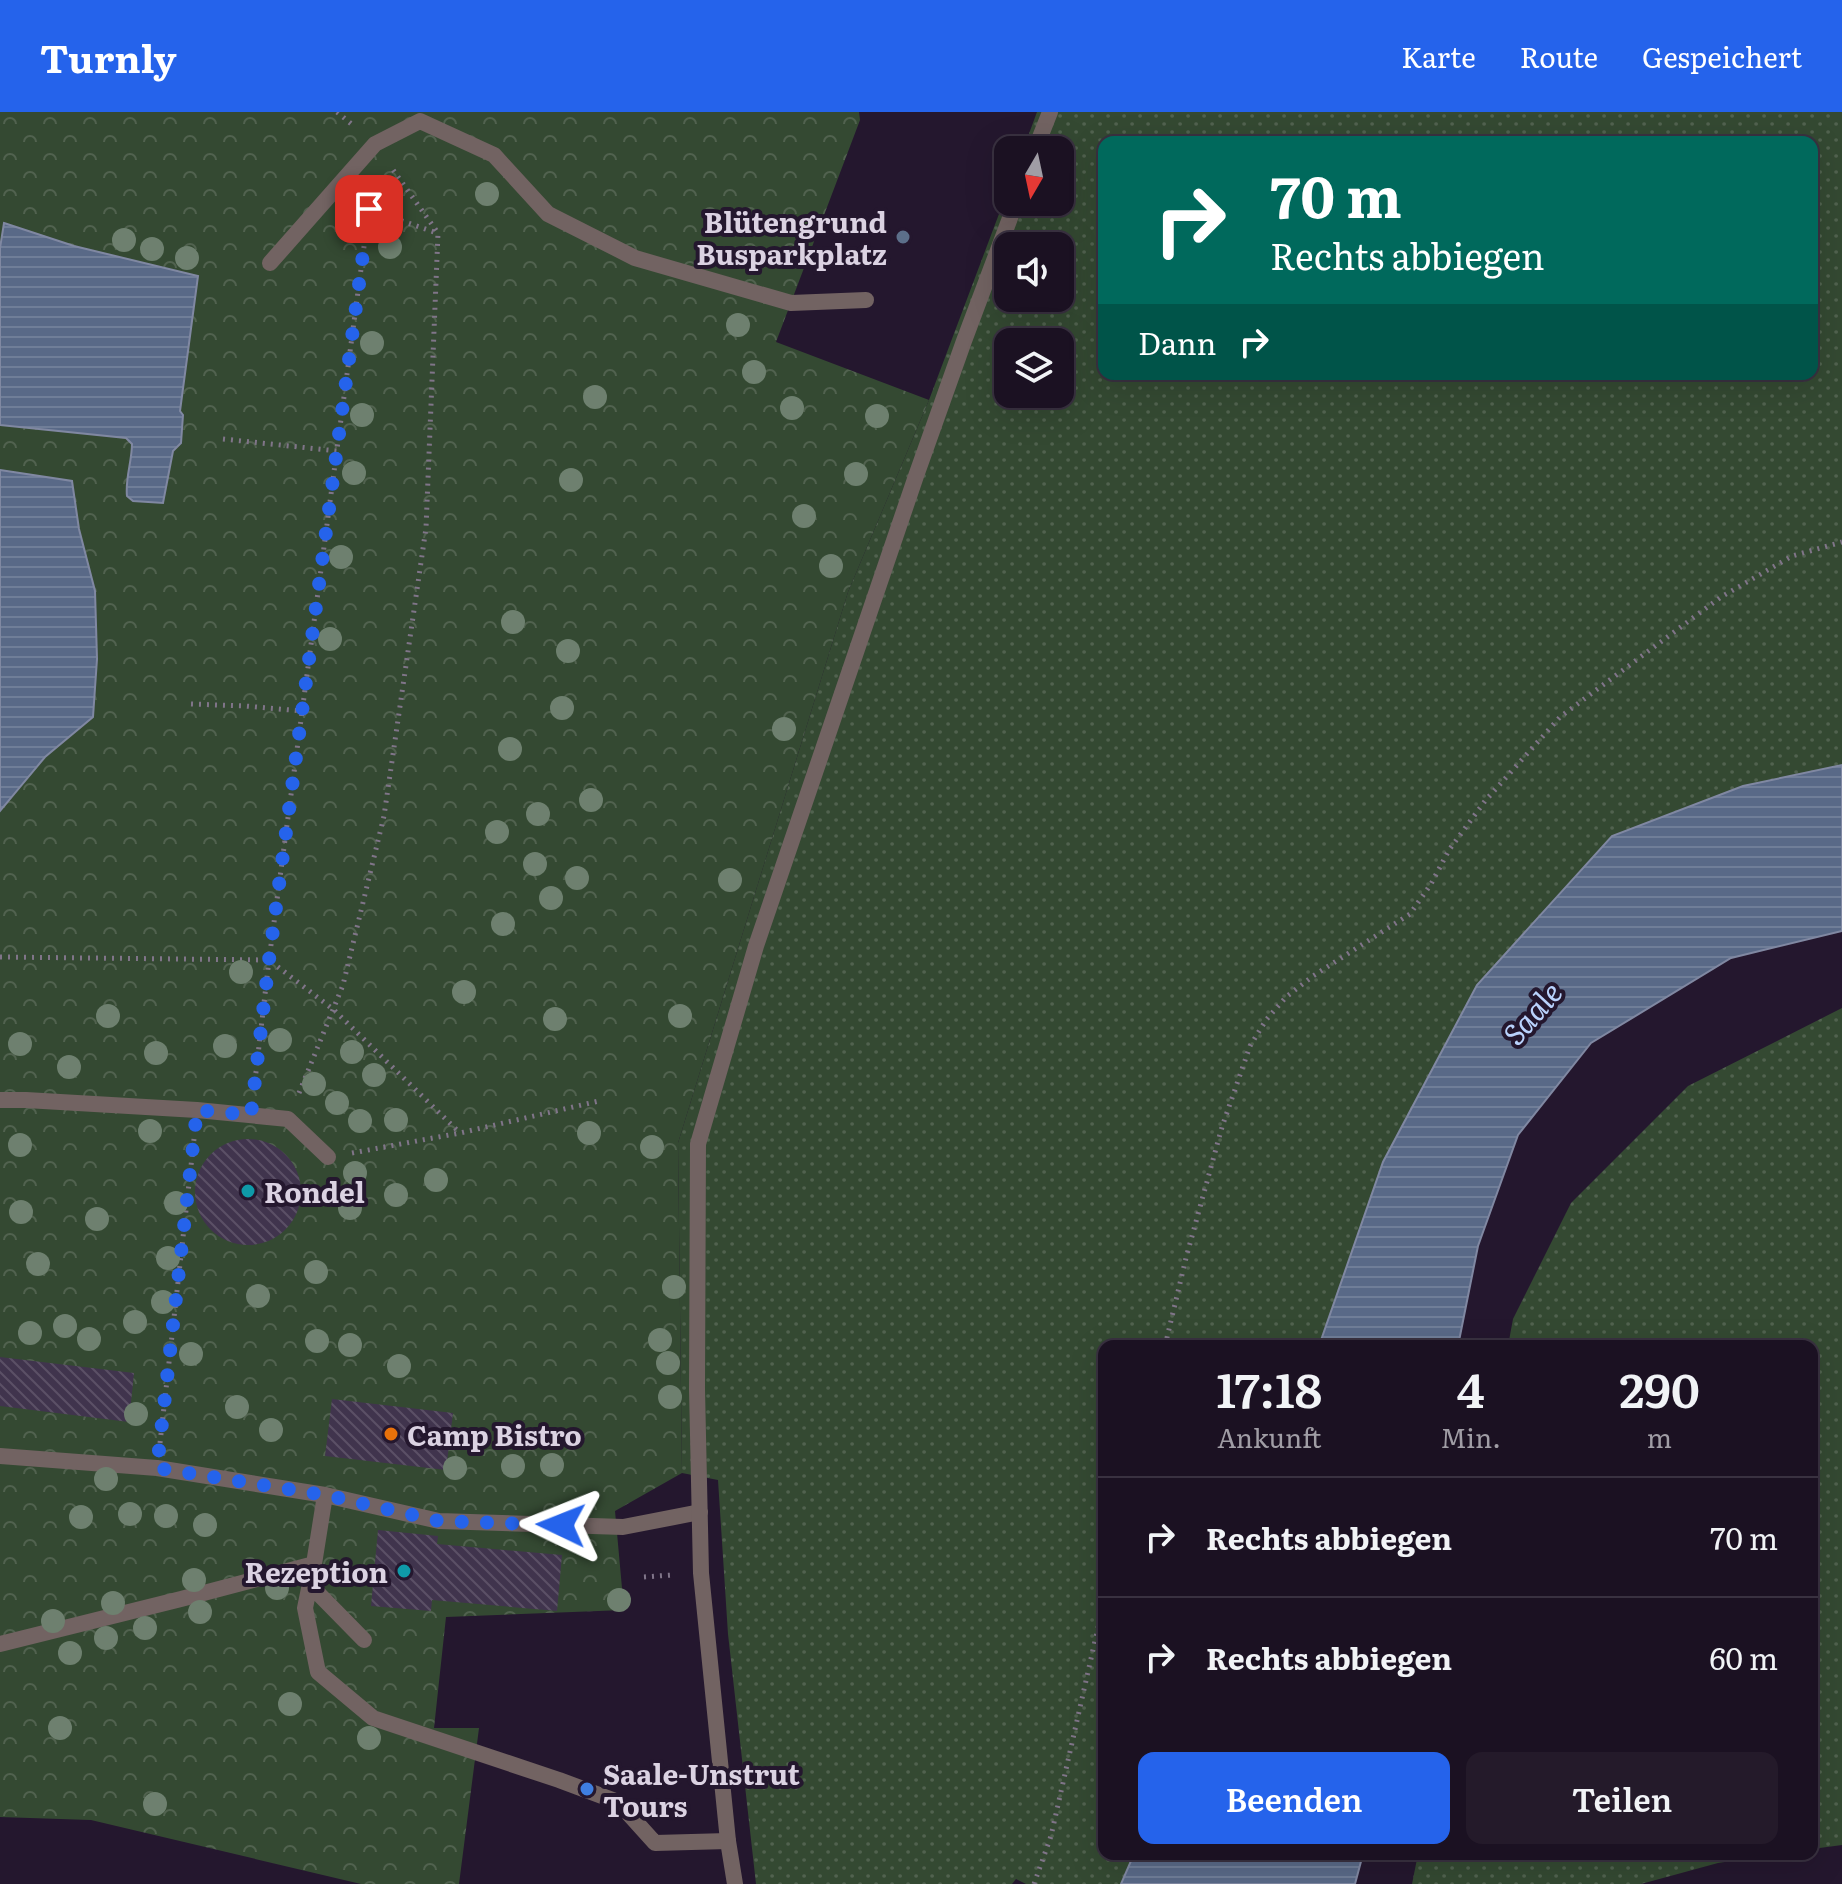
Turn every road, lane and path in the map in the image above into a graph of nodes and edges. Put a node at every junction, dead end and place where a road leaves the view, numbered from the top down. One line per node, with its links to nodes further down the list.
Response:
1 (337, 112): 4 (path)
2 (1050, 112): 3 (street)
3 (1041, 136)
4 (375, 144): 5 (street); 8 (path); 10 (street)
5 (329, 196): 6 (path); 9 (street)
6 (369, 209): 8 (path); 12 (path)
7 (1011, 216): 30 (street)
8 (438, 233): 18 (path)
9 (270, 263)
10 (866, 300)
11 (223, 439): 12 (path)
12 (337, 451): 15 (path)
13 (1842, 542): 26 (path)
14 (191, 704): 15 (path)
15 (302, 711): 17 (path)
16 (0, 957): 17 (path)
17 (269, 960): 18 (path); 22 (path)
18 (334, 1010): 23 (path); 24 (path)
19 (0, 1100): 21 (street)
20 (599, 1101): 24 (path)
21 (197, 1110): 22 (street); 28 (path)
22 (251, 1115): 23 (street)
23 (288, 1119): 25 (street)
24 (460, 1133): 25 (path)
25 (328, 1157)
26 (1166, 1340)
27 (0, 1456): 28 (street)
28 (157, 1468): 29 (street)
29 (325, 1495): 30 (street); 31 (street)
30 (700, 1512): 36 (street)
31 (314, 1564): 32 (street); 35 (street)
32 (310, 1585): 34 (street); 36 (street)
33 (1098, 1628): 38 (path)
34 (364, 1640)
35 (0, 1644)
36 (728, 1841): 37 (street)
37 (735, 1884)
38 (1034, 1884)

